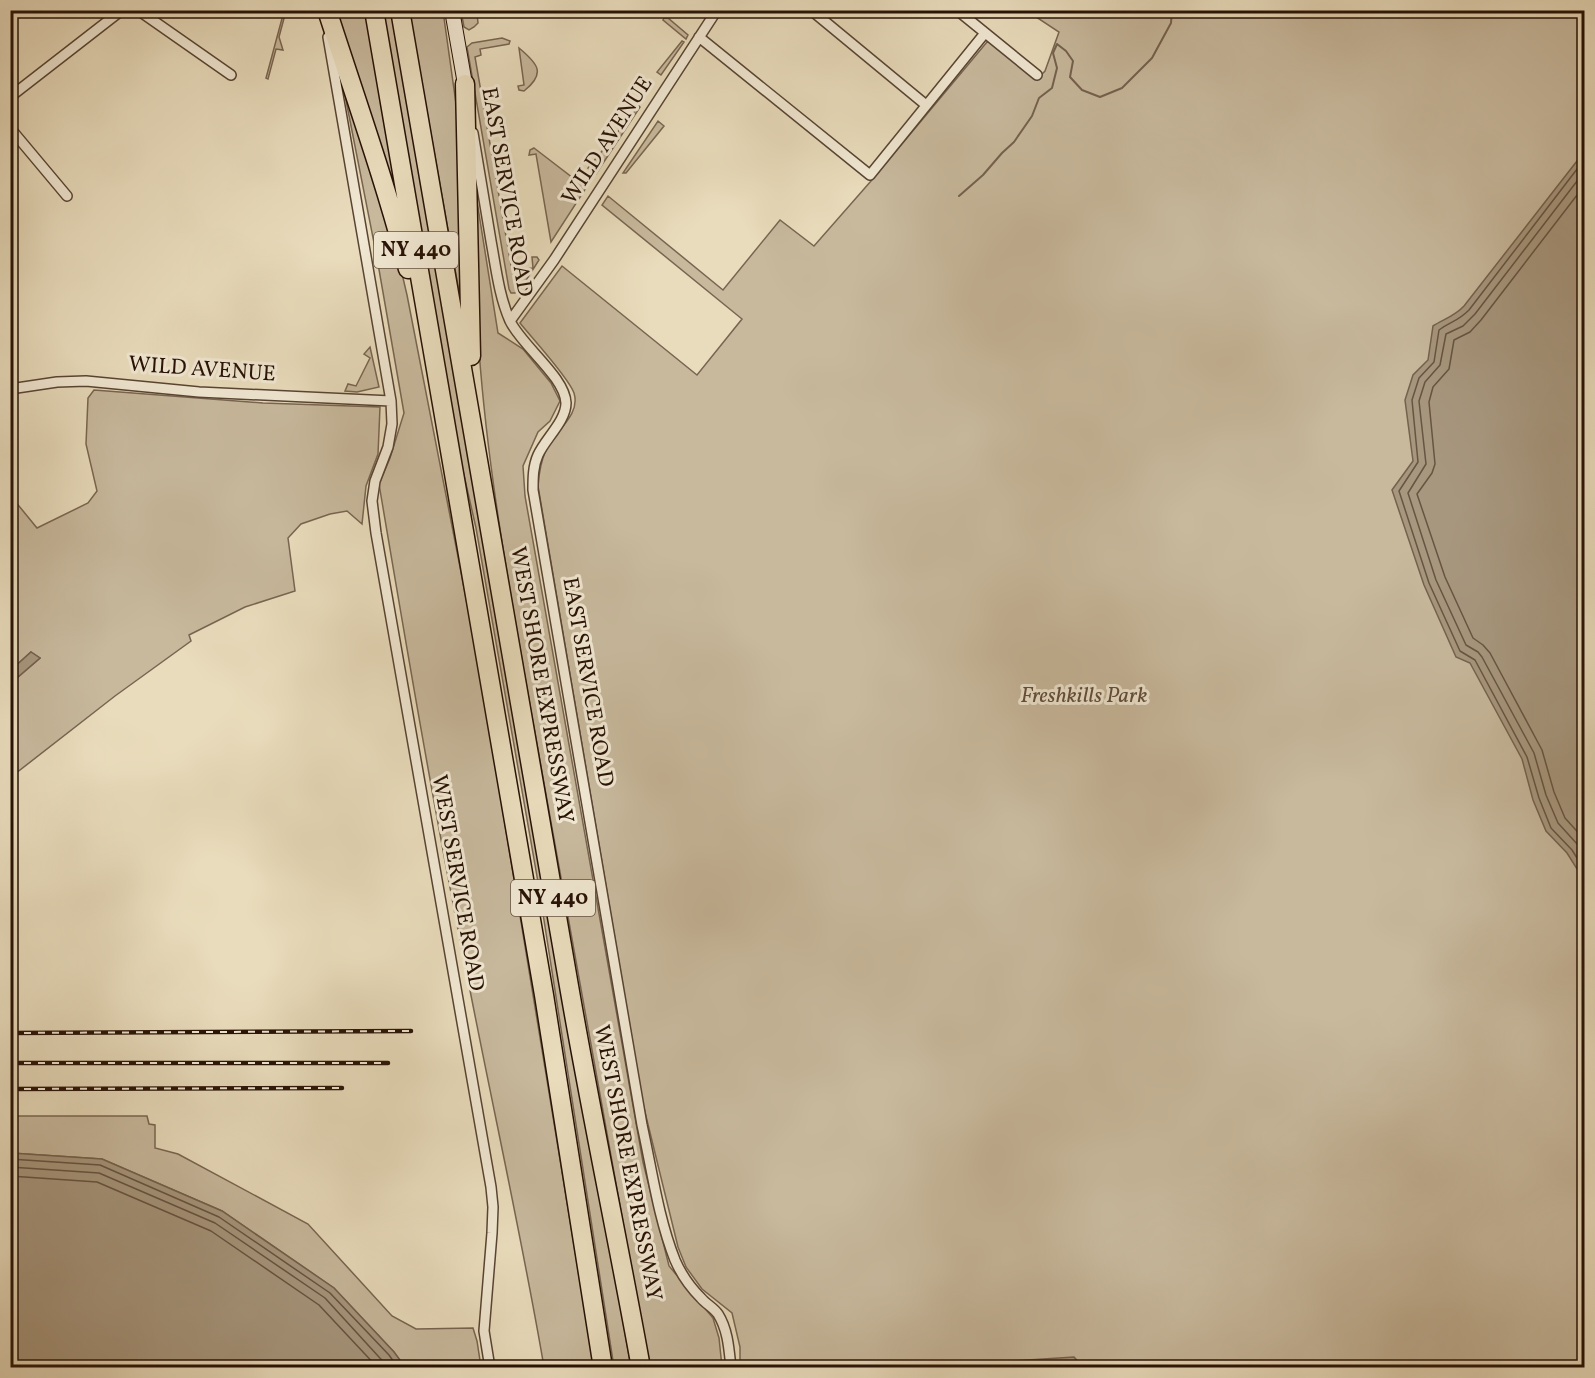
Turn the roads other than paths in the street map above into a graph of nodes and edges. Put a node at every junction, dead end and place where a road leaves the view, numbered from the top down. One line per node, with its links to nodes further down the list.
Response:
1 (122, 10): 15 (street)
2 (138, 10): 12 (street)
3 (325, 10): 21 (street, WEST SERVICE ROAD); 23 (highway)
4 (374, 10): 23 (highway, NY 440)
5 (400, 10): 22 (highway, WEST SHORE EXPRESSWAY / NY 440)
6 (452, 10): 14 (main road, EAST SERVICE ROAD)
7 (717, 10): 11 (street, WILD AVENUE)
8 (812, 10): 16 (street)
9 (957, 10): 10 (street)
10 (985, 33): 13 (street); 16 (street)
11 (699, 37): 16 (street); 19 (street, WILD AVENUE)
12 (231, 75)
13 (1037, 75)
14 (465, 84): 19 (street, EAST SERVICE ROAD); 22 (highway)
15 (10, 97)
16 (926, 105)
17 (10, 128): 18 (street)
18 (67, 196)
19 (510, 321): 27 (street, EAST SERVICE ROAD)
20 (10, 389): 21 (street, WILD AVENUE)
21 (392, 405): 24 (street, WEST SERVICE ROAD)
22 (472, 427): 26 (highway, WEST SHORE EXPRESSWAY / NY 440)
23 (457, 490): 25 (highway, NY 440)
24 (490, 1368)
25 (603, 1368)
26 (640, 1368)
27 (730, 1368)

